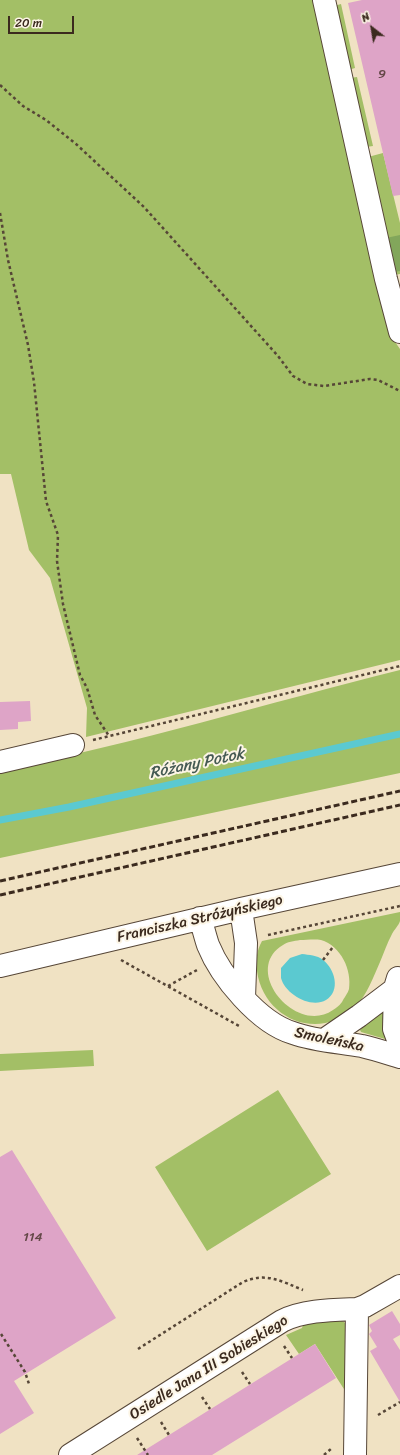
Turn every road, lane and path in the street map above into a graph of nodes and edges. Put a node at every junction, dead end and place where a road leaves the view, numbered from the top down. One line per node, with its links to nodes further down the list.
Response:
1 (324, 0): 4 (street)
2 (0, 85): 5 (path)
3 (0, 213): 7 (path)
4 (400, 332)
5 (400, 391)
6 (400, 666): 7 (path)
7 (110, 736): 8 (path)
8 (73, 745): 9 (street)
9 (0, 762)
10 (400, 874): 12 (street, Franciszka Stróżyńskiego)
11 (400, 906): 14 (path)
12 (241, 909): 13 (street, Franciszka Stróżyńskiego); 14 (street)
13 (200, 918): 17 (street, Smoleńska); 19 (street, Franciszka Stróżyńskiego)
14 (246, 943): 22 (street)
15 (333, 947): 18 (path)
16 (121, 960): 21 (path)
17 (216, 960): 21 (path); 22 (street, Smoleńska)
18 (323, 960)
19 (0, 966)
20 (399, 982): 24 (street); 25 (street)
21 (168, 986): 23 (path)
22 (244, 998): 24 (street, Smoleńska)
23 (242, 1028)
24 (324, 1040): 26 (street, Smoleńska)
25 (400, 1046)
26 (400, 1057)
27 (398, 1290): 29 (street, Osiedle Jana III Sobieskiego)
28 (304, 1291): 31 (path)
29 (357, 1309): 34 (street, Osiedle Jana III Sobieskiego); 36 (street)
30 (1, 1334): 32 (path)
31 (138, 1348)
32 (29, 1384)
33 (136, 1436): 35 (path)
34 (70, 1455)
35 (148, 1455)
36 (355, 1455)

